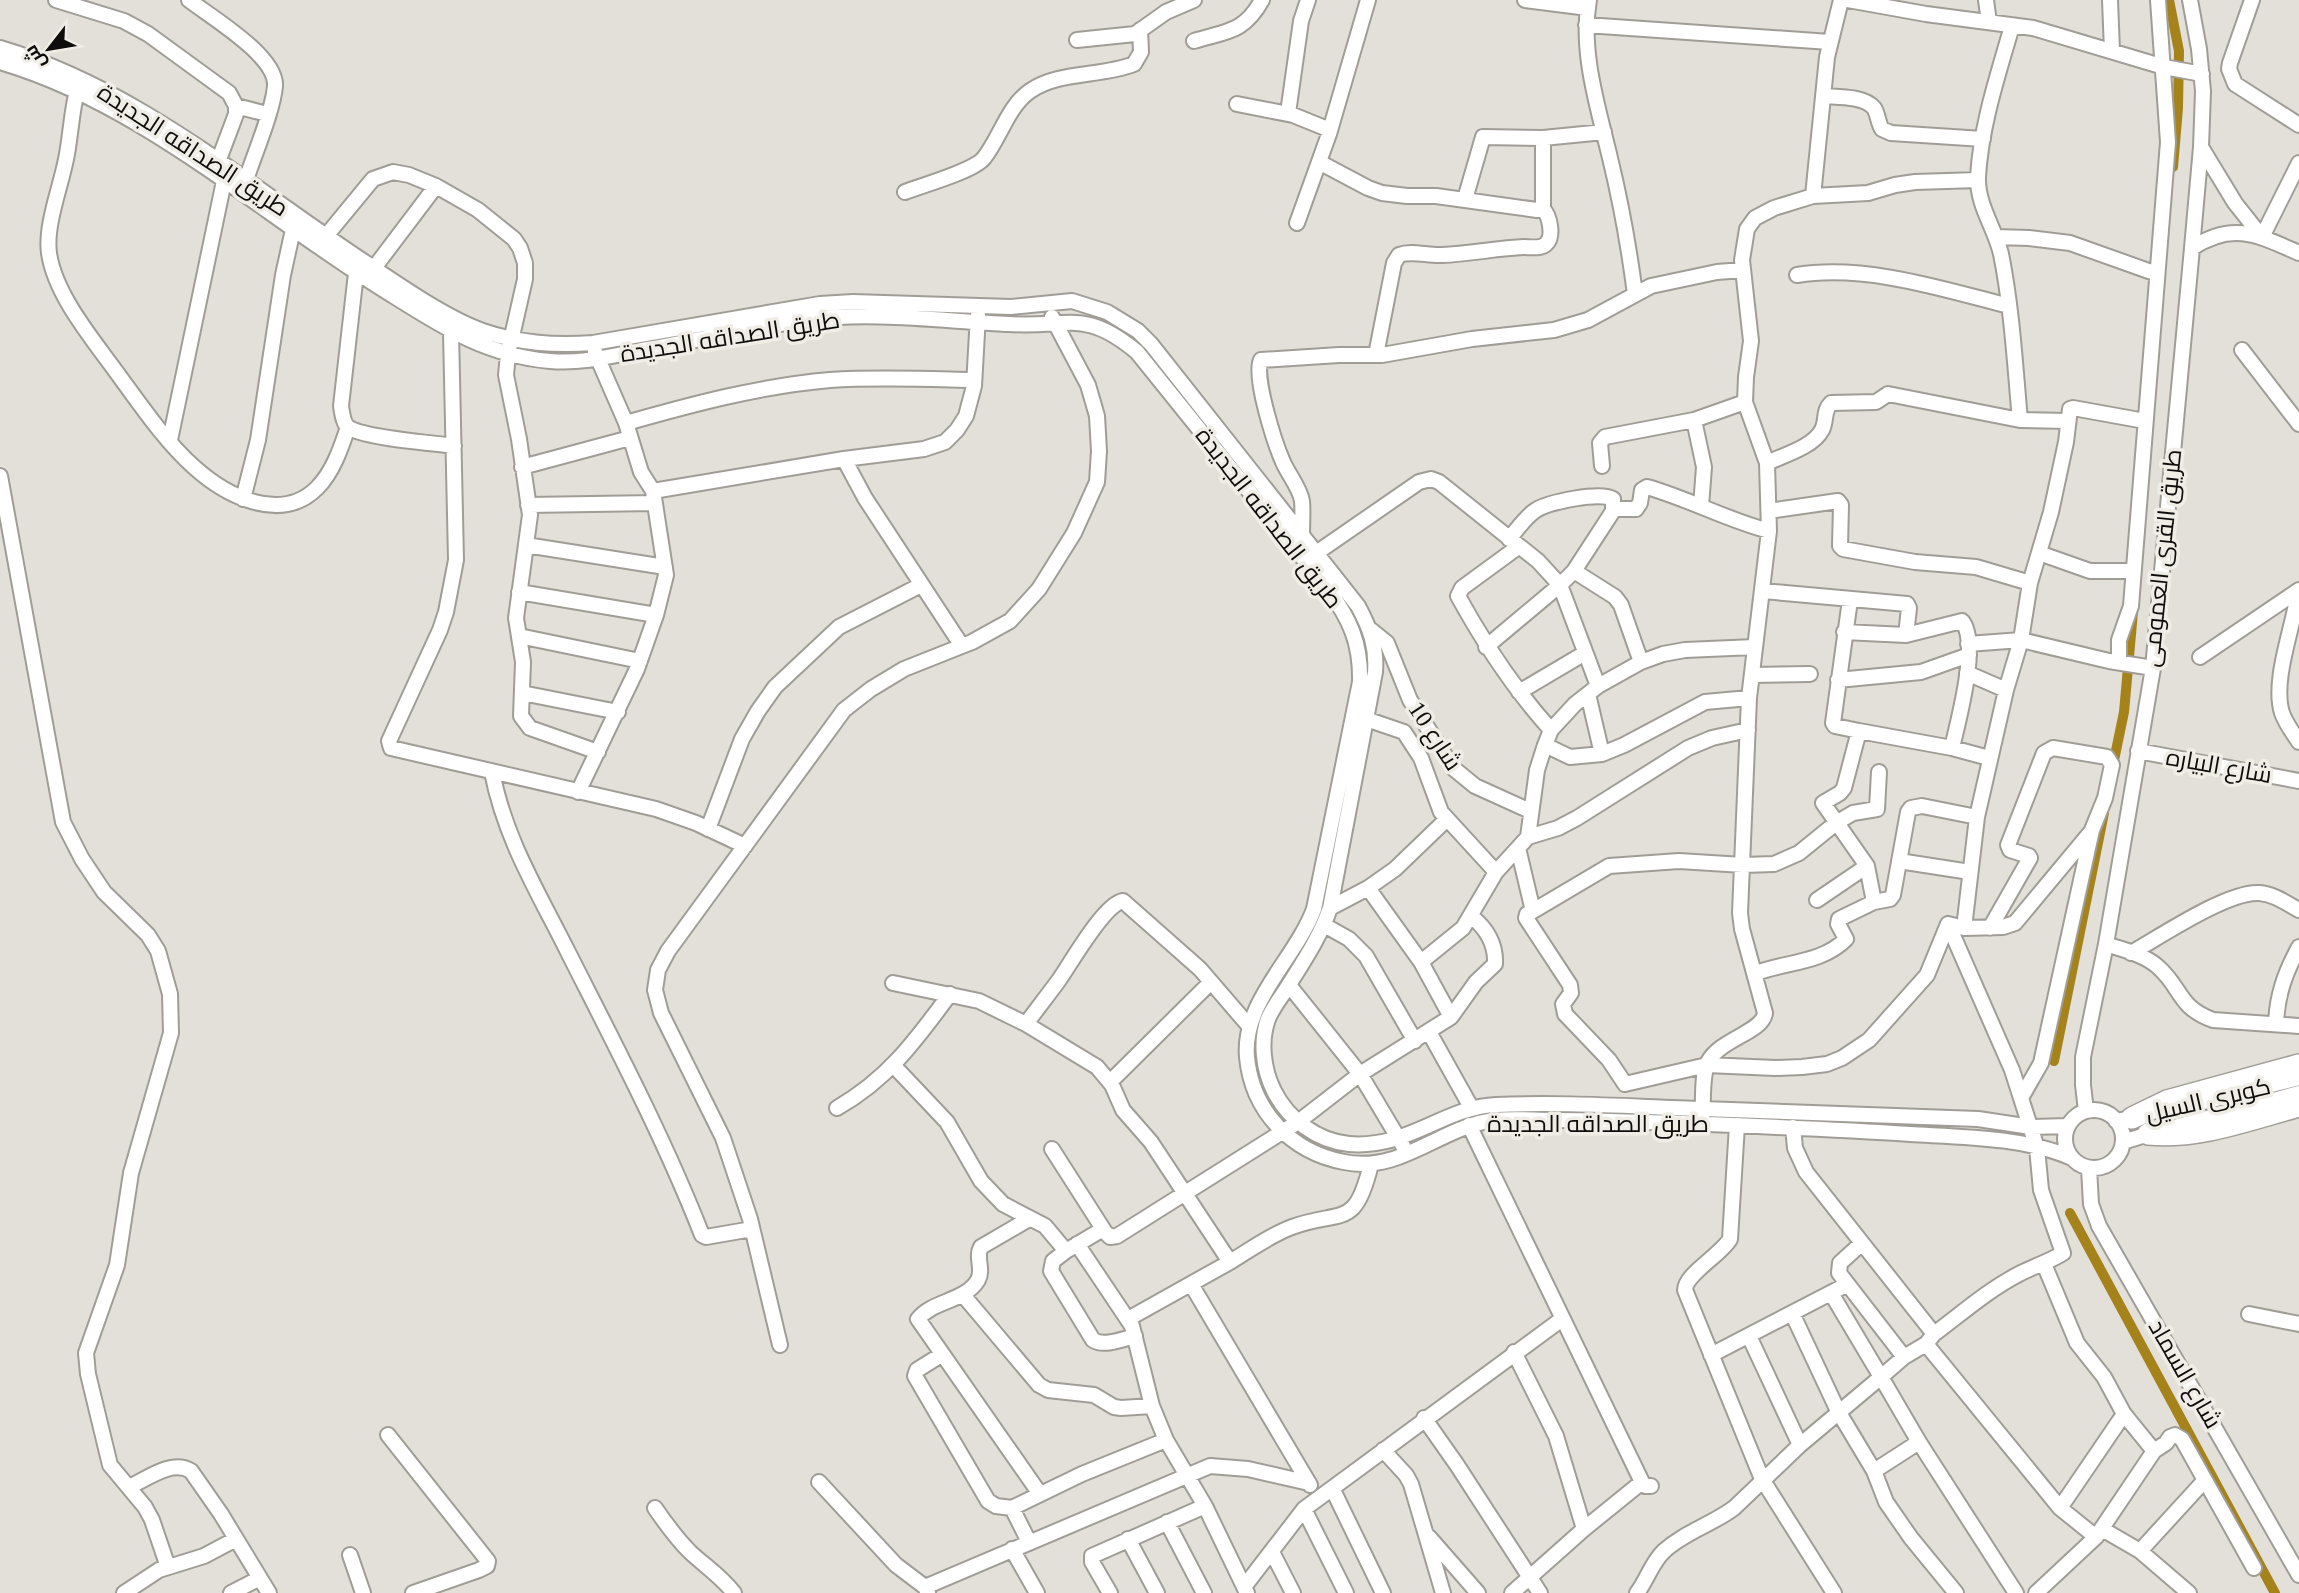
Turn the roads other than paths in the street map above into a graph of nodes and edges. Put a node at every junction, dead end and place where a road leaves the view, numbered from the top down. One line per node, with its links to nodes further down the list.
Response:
1 (56, 0): 31 (street)
2 (189, 0): 33 (street)
3 (1194, 0): 19 (street)
4 (1262, 0): 21 (street)
5 (1308, 0): 32 (street)
6 (1367, 0): 35 (street)
7 (1525, 0): 15 (street)
8 (1840, 0): 22 (street)
9 (1848, 0): 16 (street)
10 (1986, 0): 16 (street)
11 (2110, 0): 24 (street)
12 (2158, 0): 26 (street)
13 (2190, 0): 27 (street, طريق القرى العمومى)
14 (2252, 0): 34 (street)
15 (1588, 4): 17 (street)
16 (1989, 22): 18 (street)
17 (1586, 25): 22 (street); 36 (street)
18 (2012, 26): 24 (street); 38 (street)
19 (1140, 30): 20 (street); 47 (street)
20 (1077, 40)
21 (1194, 41)
22 (1830, 42): 29 (street)
23 (0, 48): 28 (street, طريق الصداقه الجديدة)
24 (2112, 51): 26 (street)
25 (0, 62): 28 (street, طريق الصداقه الجديدة)
26 (2170, 68): 27 (street); 61 (street)
27 (2198, 73): 39 (street, طريق القرى العمومى)
28 (78, 85): 40 (street, طريق الصداقه الجديدة); 45 (street, طريق الصداقه الجديدة); 86 (street)
29 (1825, 96): 38 (street); 48 (street)
30 (1237, 104): 32 (street)
31 (236, 106): 33 (street); 40 (street)
32 (1287, 113): 35 (street)
33 (267, 114): 43 (street)
34 (2299, 125)
35 (1330, 130): 41 (street)
36 (1604, 132): 37 (street); 63 (street)
37 (1543, 138): 49 (street); 50 (street)
38 (1983, 139): 44 (street)
39 (2201, 147): 55 (street); 56 (street, طريق القرى العمومى)
40 (218, 162): 43 (street, طريق الصداقه الجديدة)
41 (1319, 162): 49 (street); 51 (street)
42 (2299, 163): 55 (street)
43 (246, 180): 52 (street, طريق الصداقه الجديدة)
44 (1978, 180): 48 (street); 54 (street)
45 (224, 181): 52 (street, طريق الصداقه الجديدة); 86 (street)
46 (436, 186): 53 (street); 58 (street); 70 (street)
47 (905, 192)
48 (1814, 196): 59 (street)
49 (1465, 199): 50 (street)
50 (1543, 209): 74 (street)
51 (1297, 223)
52 (295, 224): 53 (street, طريق الصداقه الجديدة); 60 (street, طريق الصداقه الجديدة); 94 (street)
53 (326, 236): 58 (street, طريق الصداقه الجديدة)
54 (1996, 237): 61 (street); 66 (street)
55 (2262, 237): 56 (street); 57 (street)
56 (2192, 248): 131 (street, طريق القرى العمومى)
57 (2299, 253)
58 (374, 268): 70 (street, طريق الصداقه الجديدة)
59 (1744, 270): 63 (street); 77 (street)
60 (356, 273): 69 (street, طريق الصداقه الجديدة); 84 (street)
61 (2157, 274): 81 (street)
62 (1797, 275): 66 (street)
63 (1635, 295): 74 (street)
64 (1045, 304): 65 (street, طريق الصداقه الجديدة); 68 (street); 100 (street, طريق الصداقه الجديدة)
65 (979, 306): 67 (street); 71 (street, طريق الصداقه الجديدة)
66 (2009, 306): 79 (street)
67 (977, 322): 68 (street, طريق الصداقه الجديدة); 75 (street, طريق الصداقه الجديدة); 76 (street)
68 (1055, 322): 104 (street, طريق الصداقه الجديدة); 122 (street)
69 (451, 332): 73 (street, طريق الصداقه الجديدة); 87 (street)
70 (513, 339): 71 (street, طريق الصداقه الجديدة); 73 (street)
71 (593, 344): 75 (street)
72 (2242, 350): 83 (street)
73 (508, 354): 75 (street, طريق الصداقه الجديدة); 91 (street)
74 (1376, 355): 100 (street)
75 (597, 359): 82 (street)
76 (974, 380): 82 (street); 88 (street)
77 (1745, 402): 78 (street); 89 (street)
78 (1694, 420): 90 (street); 96 (street)
79 (2020, 420): 80 (street); 89 (street)
80 (2068, 421): 81 (street); 103 (street)
81 (2146, 421): 107 (street)
82 (626, 423): 85 (street)
83 (2299, 424)
84 (348, 427): 87 (street); 94 (street)
85 (630, 438): 91 (street); 93 (street)
86 (170, 440): 94 (street)
87 (454, 446): 153 (street)
88 (844, 460): 93 (street); 109 (street)
89 (1767, 463): 98 (street)
90 (1602, 466)
91 (522, 467): 95 (street)
92 (0, 476): 274 (street)
93 (654, 497): 95 (street); 105 (street)
94 (243, 499)
95 (528, 505): 102 (street)
96 (1701, 506): 97 (street); 99 (street)
97 (1613, 509): 101 (street); 106 (street)
98 (1769, 512): 99 (street); 108 (street)
99 (1769, 531): 112 (street)
100 (1302, 535): 104 (street, طريق الصداقه الجديدة)
101 (1513, 543): 104 (street); 110 (street); 124 (street)
102 (526, 545): 105 (street); 113 (street)
103 (2039, 554): 107 (street); 108 (street)
104 (1311, 557): 117 (street, طريق الصداقه الجديدة); 191 (street, طريق الصداقه الجديدة)
105 (665, 567): 116 (street)
106 (1574, 571): 110 (street); 129 (street)
107 (2133, 571): 130 (street)
108 (2030, 583): 121 (street)
109 (921, 585): 122 (street); 161 (street)
110 (1560, 585): 124 (street); 126 (street)
111 (2299, 590): 127 (street)
112 (1763, 591): 114 (street); 123 (street)
113 (519, 592): 116 (street); 120 (street)
114 (1850, 600): 118 (street); 119 (street)
115 (2299, 600): 146 (street)
116 (656, 615): 128 (street)
117 (1371, 630): 142 (street, طريق الصداقه الجديدة); 157 (street, شارع 10)
118 (1844, 632): 119 (street); 135 (street)
119 (1906, 635): 125 (street)
120 (519, 636): 128 (street); 138 (street)
121 (2021, 640): 125 (street); 130 (street); 137 (street)
122 (962, 646): 164 (street)
123 (1755, 647): 129 (street); 134 (street)
124 (1486, 648): 139 (street)
125 (1968, 650): 132 (street); 135 (street)
126 (1585, 653): 136 (street); 139 (street)
127 (2200, 657)
128 (640, 660): 141 (street)
129 (1641, 662): 136 (street)
130 (2120, 662): 131 (street)
131 (2150, 667): 149 (street, طريق القرى العمومى)
132 (1967, 673): 137 (street); 148 (street)
133 (1810, 674): 134 (street)
134 (1752, 675): 140 (street)
135 (1838, 680): 145 (street)
136 (1593, 690): 143 (street); 151 (street)
137 (2006, 690): 152 (street)
138 (522, 692): 141 (street); 150 (street)
139 (1519, 692): 143 (street)
140 (1749, 698): 144 (street); 151 (street)
141 (618, 712): 150 (street)
142 (1366, 719): 159 (street); 174 (street, طريق الصداقه الجديدة)
143 (1551, 730): 147 (street)
144 (1748, 730): 163 (street); 167 (street)
145 (1859, 731): 148 (street); 160 (street)
146 (2299, 742)
147 (1545, 745): 151 (street); 157 (street)
148 (1952, 748): 152 (street)
149 (2138, 751): 155 (street, شارع البياره); 182 (street, طريق القرى العمومى)
150 (598, 752): 156 (street)
151 (1602, 754)
152 (1989, 758): 158 (street)
153 (492, 772): 156 (street); 234 (street)
154 (1879, 772): 160 (street)
155 (2299, 781)
156 (579, 792): 161 (street)
157 (1530, 811): 163 (street)
158 (1977, 817): 166 (street); 170 (street)
159 (1446, 820): 169 (street); 171 (street)
160 (1836, 823): 167 (street); 168 (street)
161 (708, 829): 164 (street)
162 (2092, 830): 180 (street); 180 (street); 207 (street)
163 (1528, 836): 165 (street)
164 (745, 846): 234 (street)
165 (1518, 848): 169 (street); 176 (street)
166 (1899, 861): 170 (street); 173 (street)
167 (1743, 866): 176 (street); 186 (street)
168 (1867, 866): 172 (street); 173 (street)
169 (1496, 872): 177 (street)
170 (1970, 873): 181 (street)
171 (1368, 888): 174 (street); 185 (street)
172 (1817, 900)
173 (1874, 902): 186 (street)
174 (1330, 908): 179 (street, طريق الصداقه الجديدة)
175 (2299, 910): 184 (street)
176 (1533, 911): 205 (street)
177 (1471, 916): 185 (street); 192 (street)
178 (1948, 924): 181 (street); 199 (street); 207 (street)
179 (1324, 925): 189 (street, طريق الصداقه الجديدة); 198 (street)
180 (1990, 928): 181 (street)
181 (1964, 929)
182 (2106, 944): 184 (street); 212 (street, طريق القرى العمومى)
183 (2299, 947): 194 (street)
184 (2131, 953): 194 (street)
185 (1421, 962): 192 (street)
186 (1756, 974): 199 (street)
187 (1211, 982): 193 (street); 195 (street); 204 (street)
188 (893, 983): 190 (street)
189 (1289, 985): 191 (street, طريق الصداقه الجديدة); 202 (street)
190 (950, 994): 193 (street); 201 (street)
191 (1262, 1014): 195 (street, طريق الصداقه الجديدة); 216 (street, طريق الصداقه الجديدة)
192 (1451, 1017): 197 (street)
193 (1026, 1024): 204 (street)
194 (2276, 1024): 196 (street)
195 (1249, 1026): 222 (street, طريق الصداقه الجديدة)
196 (2299, 1026)
197 (1429, 1032): 198 (street); 211 (street)
198 (1415, 1041): 202 (street)
199 (1707, 1065): 205 (street); 214 (street)
200 (2299, 1065): 215 (highway)
201 (894, 1066): 210 (street); 233 (street)
202 (1360, 1074): 216 (street); 224 (street)
203 (2299, 1078): 215 (street, كوبرى السيل)
204 (1110, 1082): 232 (street)
205 (1625, 1084): 208 (street)
206 (2299, 1093): 223 (street, كوبرى السيل)
207 (2021, 1098): 221 (street)
208 (1630, 1106): 213 (street, طريق الصداقه الجديدة); 214 (street, طريق الصداقه الجديدة)
209 (2299, 1106): 223 (highway)
210 (837, 1108)
211 (1472, 1109): 213 (street, طريق الصداقه الجديدة); 224 (street, طريق الصداقه الجديدة)
212 (2086, 1111): 215 (street); 219 (street)
213 (1577, 1113): 214 (street, طريق الصداقه الجديدة); 217 (street, طريق الصداقه الجديدة)
214 (1702, 1117): 218 (street, طريق الصداقه الجديدة); 221 (street, طريق الصداقه الجديدة)
215 (2124, 1119): 225 (street)
216 (1298, 1122): 222 (street); 224 (street, طريق الصداقه الجديدة)
217 (1469, 1125): 228 (street, طريق الصداقه الجديدة); 247 (street)
218 (1737, 1125): 220 (street, طريق الصداقه الجديدة); 255 (street)
219 (2068, 1126): 221 (street, طريق الصداقه الجديدة); 229 (street)
220 (1793, 1127): 226 (street, طريق الصداقه الجديدة); 236 (street)
221 (2031, 1127): 226 (street)
222 (1282, 1132): 230 (street, طريق الصداقه الجديدة); 232 (street)
223 (2148, 1134): 225 (street, كوبرى السيل)
224 (1400, 1139): 228 (street)
225 (2123, 1142): 231 (street)
226 (2037, 1148): 229 (street, طريق الصداقه الجديدة); 239 (street)
227 (1052, 1149): 235 (street)
228 (1406, 1155): 230 (street, طريق الصداقه الجديدة)
229 (2072, 1158): 231 (street)
230 (1371, 1164): 238 (street)
231 (2089, 1168): 296 (street, شارع السماد)
232 (1186, 1193): 235 (street); 238 (street)
233 (1029, 1219): 237 (street); 243 (street)
234 (752, 1229): 252 (street)
235 (1103, 1229): 237 (street)
236 (1862, 1243): 241 (street); 251 (street)
237 (1072, 1248): 246 (street); 249 (street)
238 (1230, 1262): 240 (street)
239 (2044, 1264): 251 (street); 260 (street)
240 (1191, 1284): 246 (street); 273 (street)
241 (1846, 1284): 242 (street); 256 (street)
242 (1831, 1293): 244 (street); 257 (street)
243 (962, 1295): 254 (street); 258 (street)
244 (1792, 1313): 250 (street); 259 (street)
245 (2249, 1314): 248 (street)
246 (1128, 1319): 249 (street)
247 (1562, 1319): 253 (street); 284 (street)
248 (2299, 1324)
249 (1135, 1335): 258 (street)
250 (1749, 1336): 255 (street); 265 (street)
251 (1930, 1339): 256 (street); 281 (street)
252 (780, 1345)
253 (1514, 1352): 261 (street); 284 (street)
254 (941, 1354): 276 (street); 280 (street)
255 (1712, 1355): 270 (street)
256 (1904, 1357): 257 (street)
257 (1881, 1377): 259 (street); 264 (street)
258 (1152, 1406): 263 (street)
259 (1838, 1411): 265 (street); 268 (street)
260 (2124, 1415): 267 (street); 281 (street)
261 (1424, 1418): 266 (street); 297 (street)
262 (388, 1435): 306 (street)
263 (1166, 1440): 269 (street); 276 (street)
264 (1919, 1442): 268 (street); 322 (street)
265 (1800, 1445): 270 (street)
266 (1383, 1450): 275 (street); 285 (street)
267 (2154, 1451): 271 (street); 286 (street)
268 (1874, 1471): 321 (street)
269 (1188, 1474): 273 (street); 278 (street); 289 (street)
270 (1762, 1479): 319 (street); 320 (street)
271 (2205, 1480): 291 (street); 295 (street)
272 (819, 1482): 299 (street)
273 (1308, 1482): 277 (street)
274 (129, 1488): 287 (street); 294 (street)
275 (1333, 1490): 277 (street); 314 (street)
276 (1040, 1494): 280 (street)
277 (1320, 1498): 282 (street)
278 (1205, 1506): 283 (street); 300 (street)
279 (655, 1508): 307 (street)
280 (1012, 1508): 289 (street)
281 (2060, 1508): 286 (street)
282 (1304, 1509): 292 (street); 313 (street)
283 (1167, 1522): 288 (street); 311 (street)
284 (1584, 1529): 297 (street)
285 (1426, 1533): 315 (street); 316 (street)
286 (2099, 1533): 291 (street); 323 (street)
287 (236, 1539): 294 (street); 298 (street)
288 (1128, 1539): 309 (street); 310 (street)
289 (1030, 1542): 290 (street)
290 (1012, 1549): 299 (street); 308 (street)
291 (2140, 1551): 301 (street)
292 (1272, 1552): 300 (street); 312 (street)
293 (350, 1555): 305 (street)
294 (168, 1567): 302 (street)
295 (2254, 1568)
296 (2299, 1575)
297 (1528, 1577): 317 (street); 318 (street)
298 (260, 1578): 303 (street); 304 (street)
299 (921, 1589)
300 (1245, 1590)
301 (2183, 1591)
302 (124, 1593)
303 (231, 1593)
304 (269, 1593)
305 (363, 1593)
306 (413, 1593)
307 (734, 1593)
308 (1037, 1593)
309 (1110, 1593)
310 (1157, 1593)
311 (1204, 1593)
312 (1293, 1593)
313 (1346, 1593)
314 (1383, 1593)
315 (1443, 1593)
316 (1478, 1593)
317 (1512, 1593)
318 (1540, 1593)
319 (1637, 1593)
320 (1834, 1593)
321 (1956, 1593)
322 (2016, 1593)
323 (2036, 1593)

